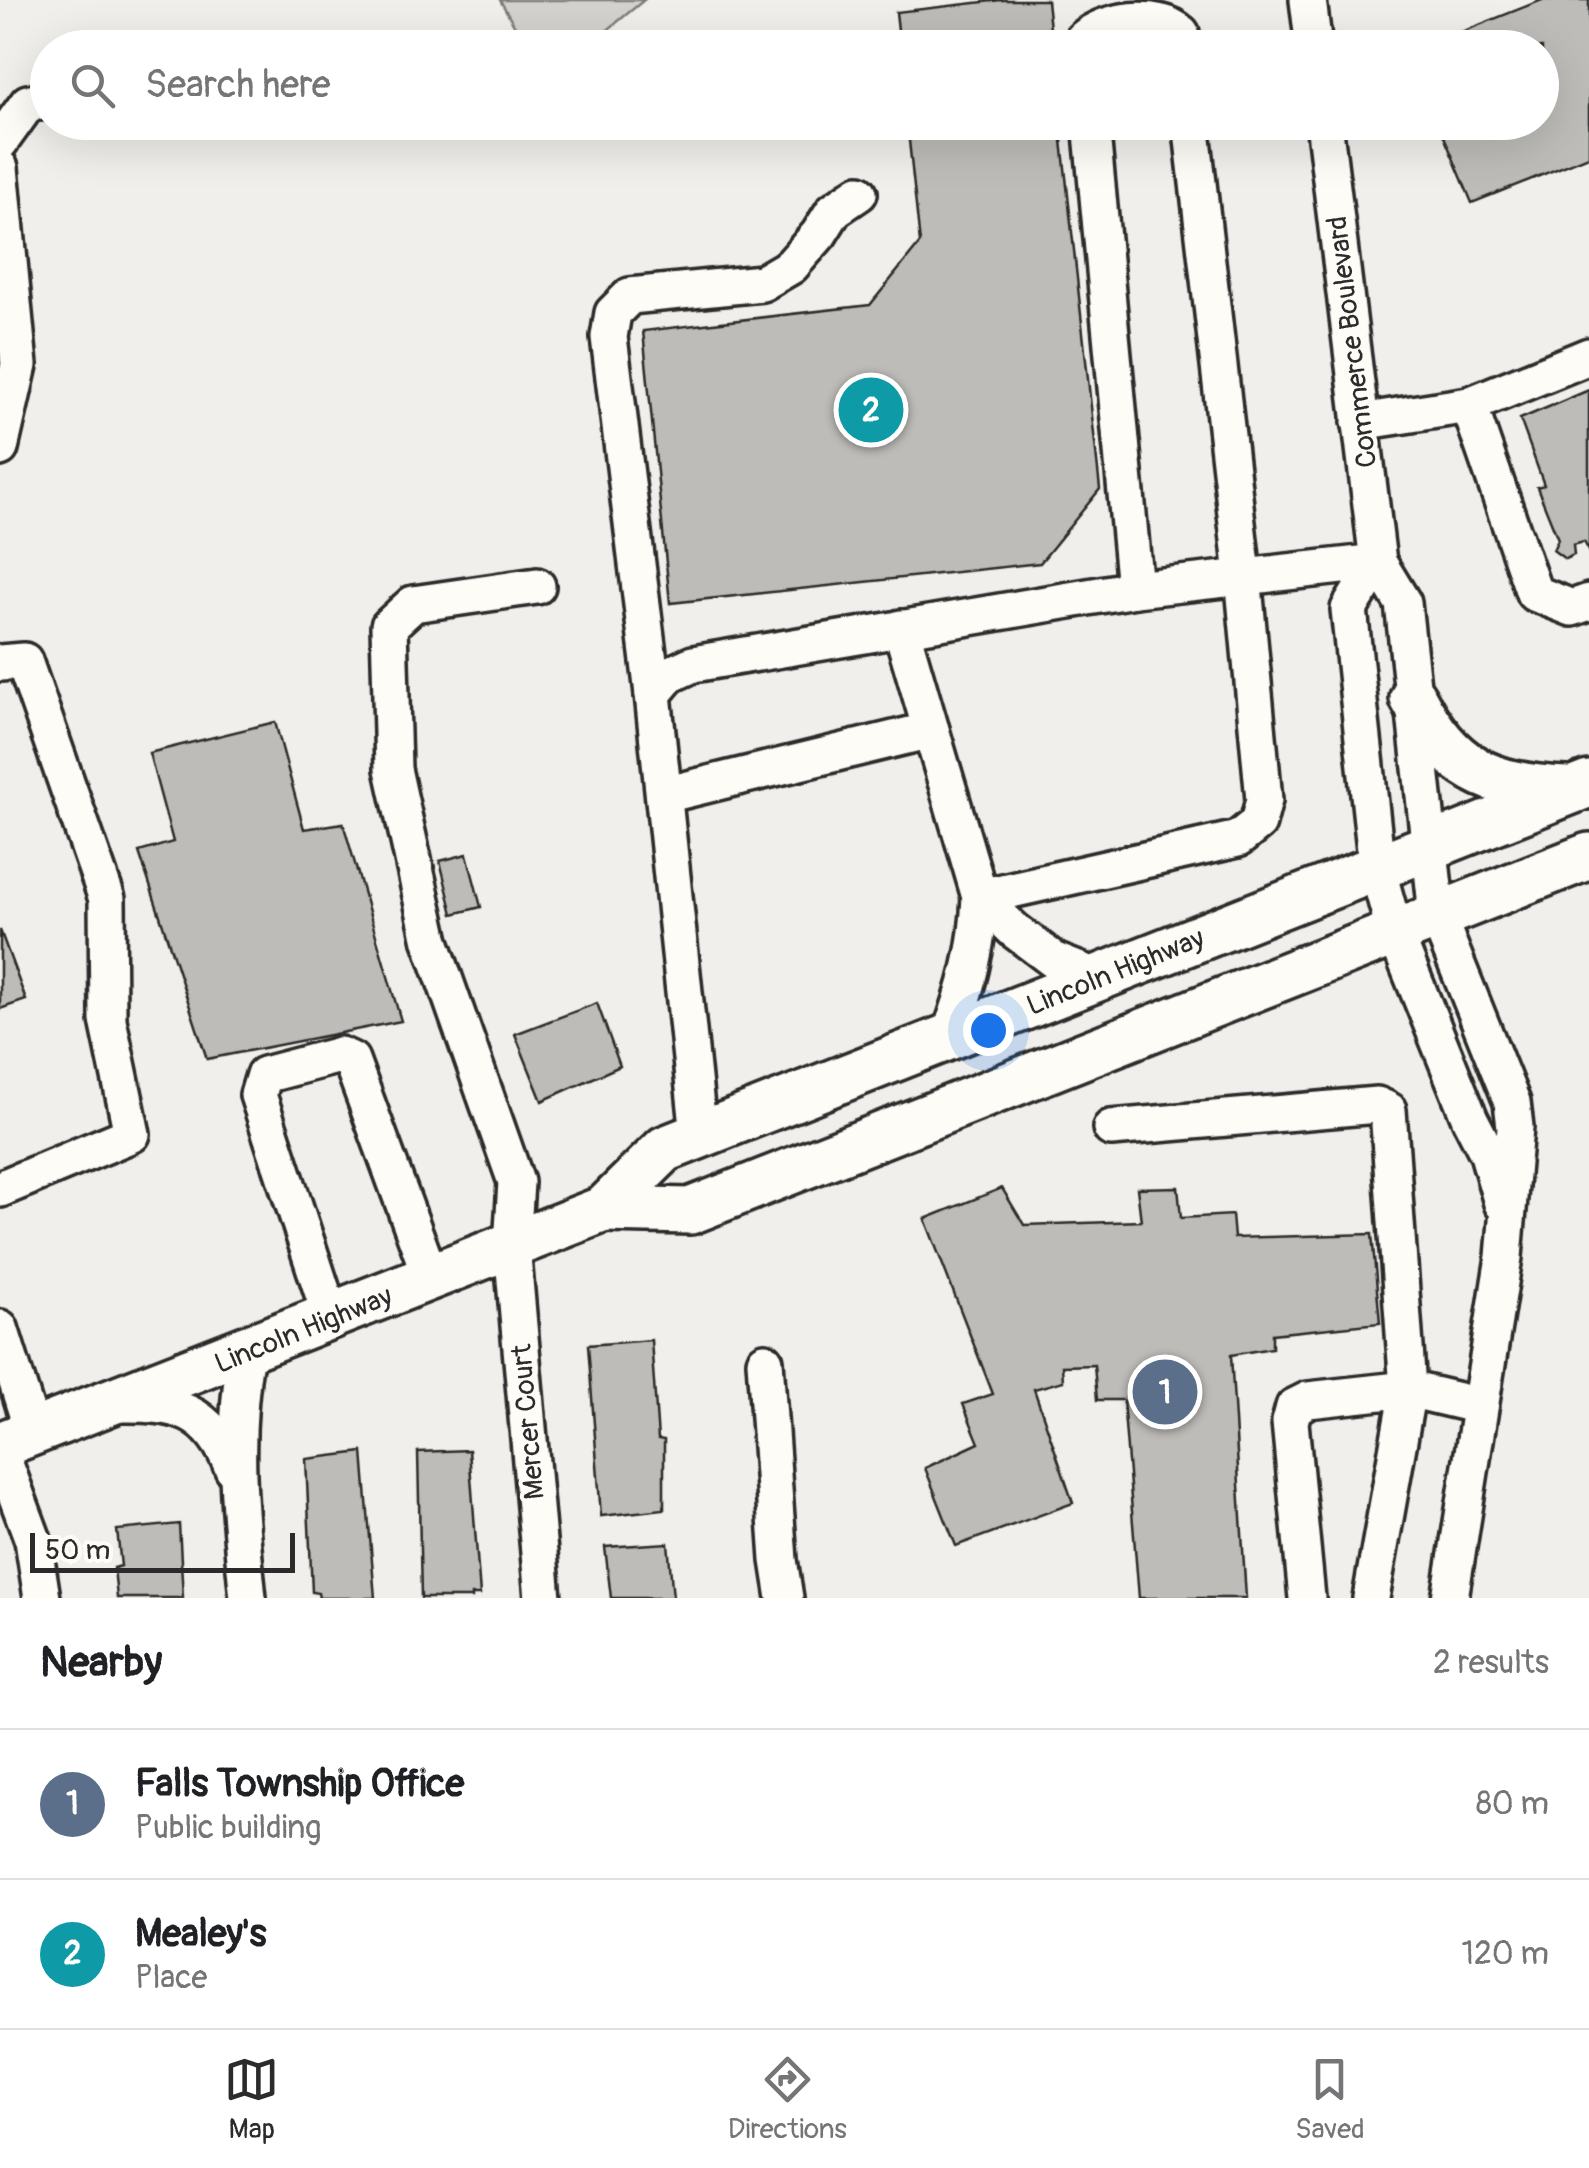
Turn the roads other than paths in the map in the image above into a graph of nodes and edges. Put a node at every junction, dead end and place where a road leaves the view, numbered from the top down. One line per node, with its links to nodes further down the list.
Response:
1 (1308, 0): 4 (street)
2 (1094, 30): 3 (street)
3 (1178, 30)
4 (1312, 30)
5 (30, 103): 9 (street)
6 (1093, 140): 19 (street)
7 (1193, 140): 17 (street)
8 (1326, 140): 14 (street, Commerce Boulevard)
9 (0, 142)
10 (0, 168): 15 (street)
11 (859, 192): 23 (street)
12 (1589, 356): 13 (street)
13 (1469, 405): 14 (street); 20 (street)
14 (1360, 422): 16 (street, Commerce Boulevard)
15 (0, 448)
16 (1378, 562): 17 (street); 24 (street, Commerce Boulevard); 30 (street)
17 (1243, 575): 19 (street); 31 (street)
18 (537, 586): 41 (street, Mercer Court)
19 (1135, 589): 21 (street)
20 (1589, 602)
21 (901, 628): 23 (street); 25 (street)
22 (0, 662): 38 (street)
23 (654, 694): 27 (street)
24 (1413, 698): 26 (main road); 28 (street, Commerce Boulevard)
25 (931, 730): 27 (street); 31 (street)
26 (1581, 787): 28 (main road, Lincoln Highway)
27 (664, 795): 37 (street)
28 (1429, 848): 30 (main road, Lincoln Highway); 32 (street, Commerce Boulevard)
29 (1589, 856): 32 (main road, Lincoln Highway)
30 (1377, 868): 33 (street); 34 (main road, Lincoln Highway)
31 (980, 896): 34 (street); 35 (street)
32 (1437, 916): 33 (main road, Lincoln Highway); 40 (street, Commerce Boulevard)
33 (1395, 932): 39 (main road, Lincoln Highway); 40 (street)
34 (1098, 978): 35 (main road, Lincoln Highway)
35 (949, 1037): 37 (main road, Lincoln Highway)
36 (1111, 1128): 47 (street)
37 (699, 1136): 39 (main road, Lincoln Highway)
38 (0, 1189)
39 (604, 1209): 41 (main road, Lincoln Highway)
40 (1505, 1220): 49 (street)
41 (512, 1246): 42 (main road, Lincoln Highway); 54 (street, Mercer Court)
42 (432, 1278): 43 (main road, Lincoln Highway); 43 (street)
43 (331, 1318): 45 (main road, Lincoln Highway)
44 (0, 1328): 50 (street)
45 (246, 1352): 48 (main road, Lincoln Highway); 51 (street)
46 (765, 1360): 55 (street)
47 (1408, 1390): 49 (street); 56 (street); 57 (street)
48 (112, 1404): 50 (main road, Lincoln Highway); 51 (street)
49 (1480, 1406): 58 (street)
50 (11, 1443): 52 (street)
51 (236, 1475): 53 (street)
52 (42, 1598)
53 (248, 1598)
54 (543, 1598)
55 (785, 1598)
56 (1307, 1598)
57 (1370, 1598)
58 (1450, 1598)

